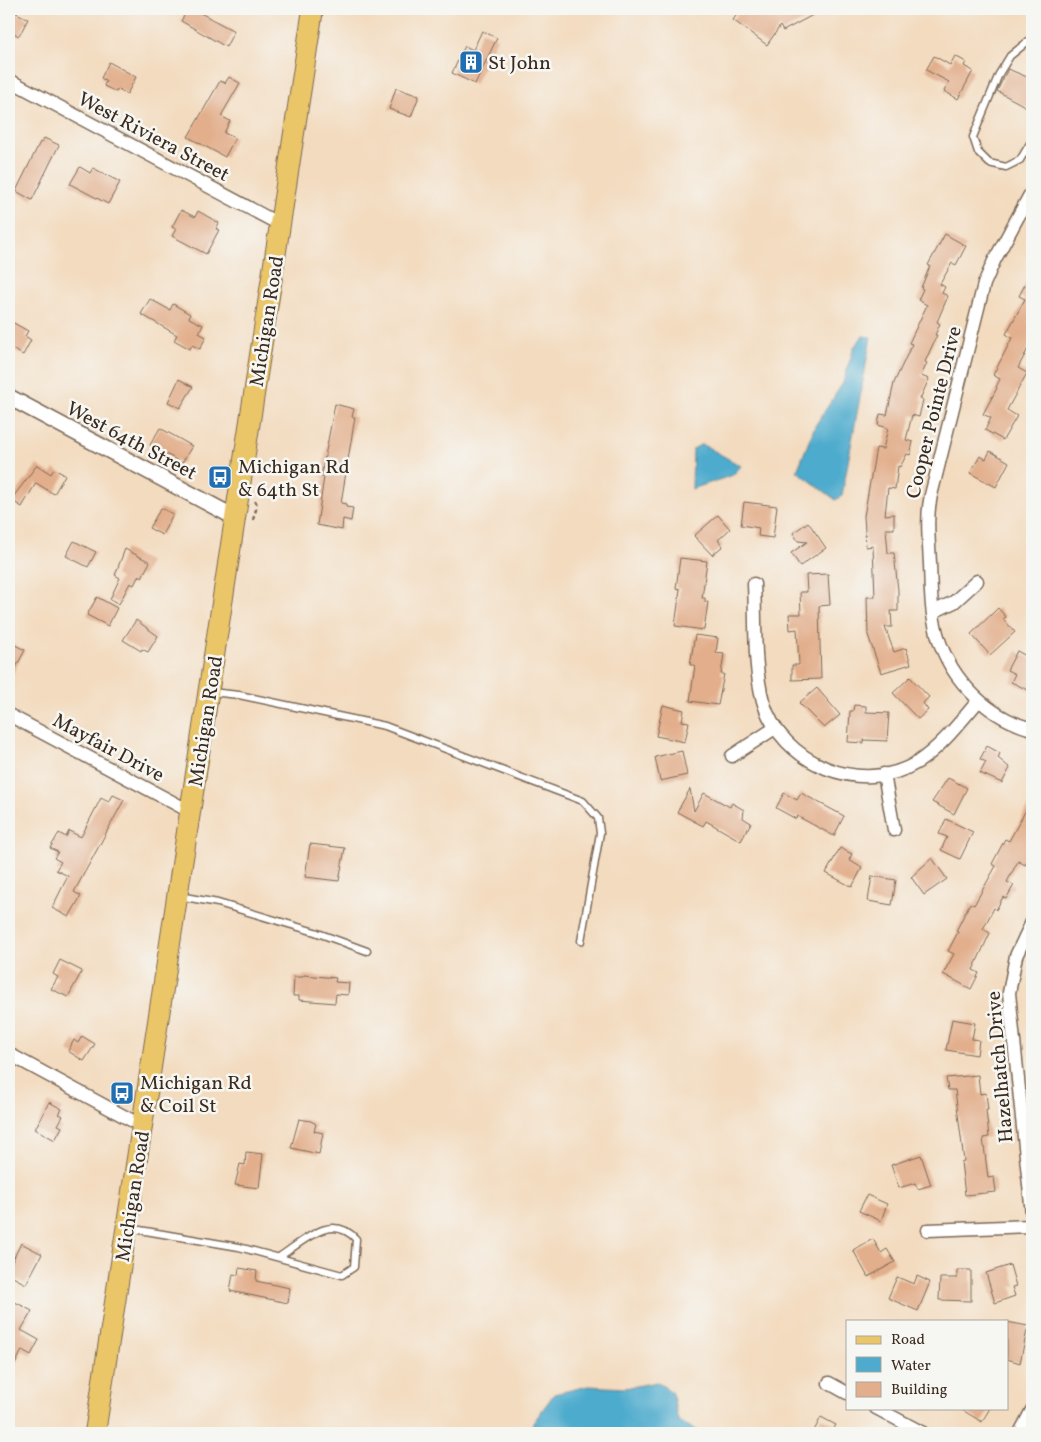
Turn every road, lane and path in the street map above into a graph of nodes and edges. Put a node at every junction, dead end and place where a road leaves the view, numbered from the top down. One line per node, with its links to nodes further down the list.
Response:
1 (313, 9): 6 (main road, Michigan Road)
2 (1032, 38): 4 (lane)
3 (9, 80): 6 (street, West Riviera Street)
4 (1032, 140)
5 (1032, 191): 11 (street, Cooper Pointe Drive)
6 (281, 225): 8 (main road, Michigan Road)
7 (9, 397): 8 (street, West 64th Street)
8 (236, 518): 12 (main road, Michigan Road)
9 (977, 582): 11 (street)
10 (754, 584): 15 (street)
11 (933, 612): 13 (street, Cooper Pointe Drive)
12 (209, 691): 19 (main road, Michigan Road); 23 (lane)
13 (979, 700): 16 (street, Cooper Pointe Drive); 18 (street)
14 (9, 715): 19 (street, Mayfair Drive)
15 (775, 728): 17 (street); 18 (street)
16 (1032, 729)
17 (732, 756)
18 (884, 774): 20 (street)
19 (191, 812): 21 (main road, Michigan Road)
20 (894, 830)
21 (178, 896): 24 (lane); 27 (main road, Michigan Road)
22 (1032, 922): 26 (street, Hazelhatch Drive)
23 (581, 941)
24 (367, 951)
25 (9, 1054): 27 (street)
26 (1027, 1122): 28 (street, Hazelhatch Drive)
27 (142, 1126): 30 (main road, Michigan Road)
28 (1032, 1214)
29 (1032, 1226): 31 (street)
30 (127, 1227): 32 (lane); 37 (main road, Michigan Road)
31 (928, 1230)
32 (280, 1257): 32 (lane)
33 (829, 1383): 34 (street)
34 (846, 1392)
35 (880, 1410): 38 (street)
36 (1032, 1410): 39 (street)
37 (95, 1433)
38 (923, 1433)
39 (1020, 1433)

